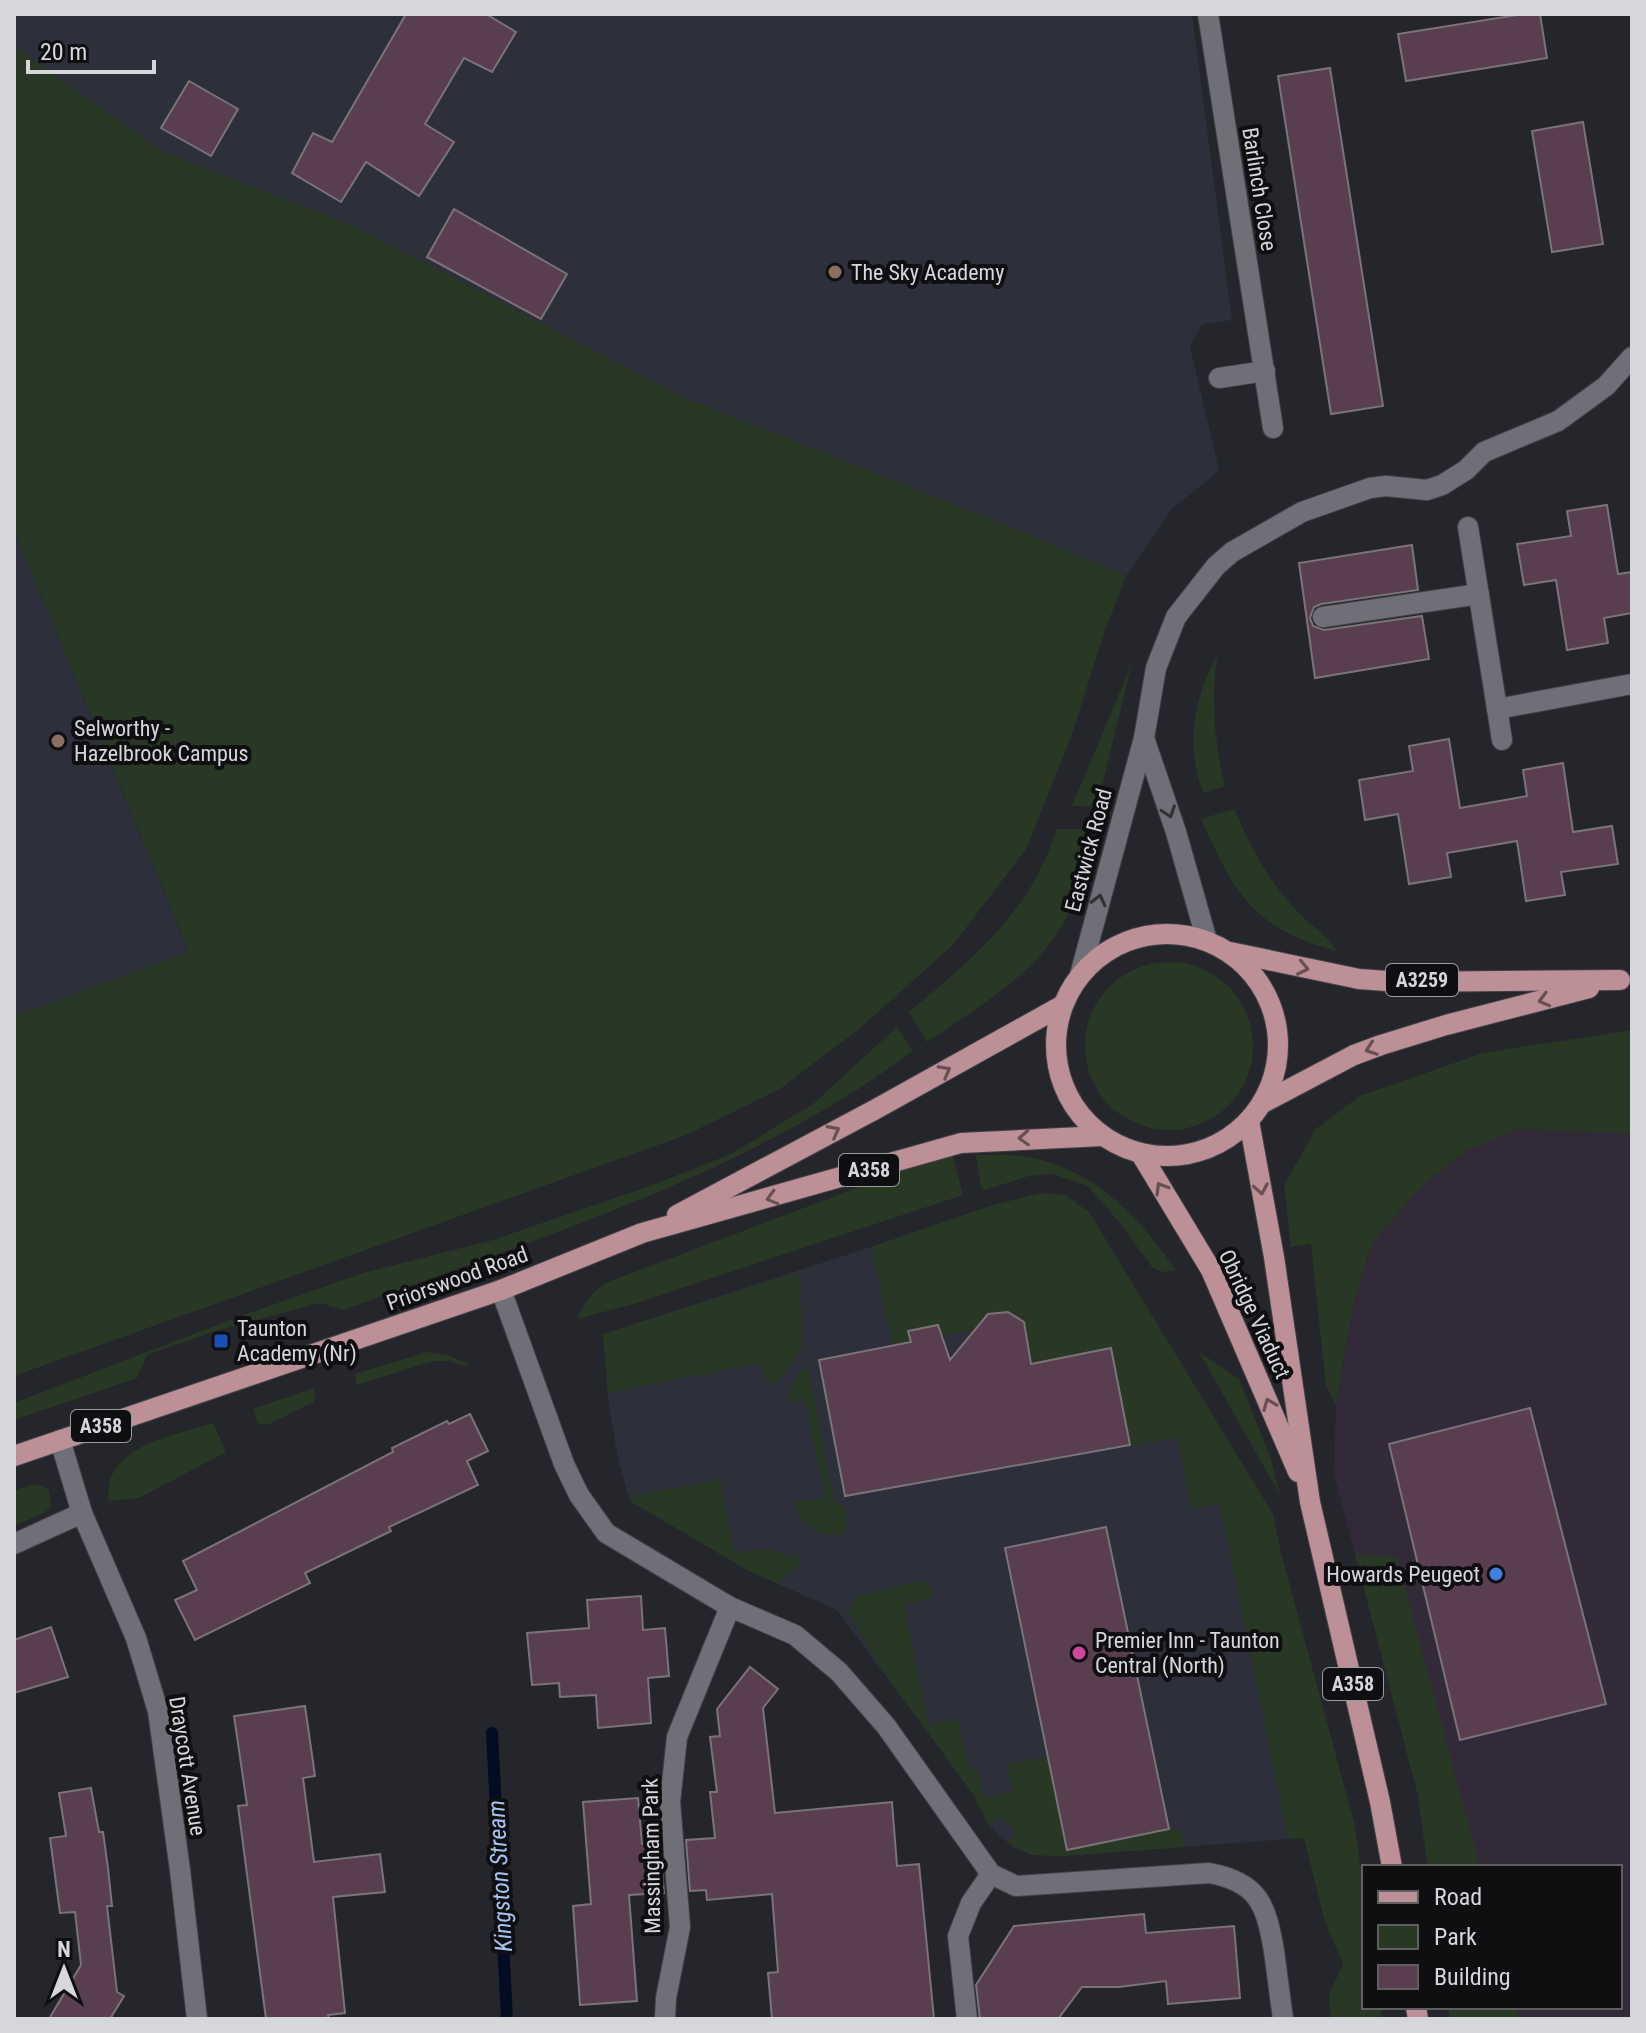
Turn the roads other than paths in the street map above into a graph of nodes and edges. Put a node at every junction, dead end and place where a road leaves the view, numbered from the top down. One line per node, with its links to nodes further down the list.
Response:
1 (1208, 14): 3 (street, Barlinch Close)
2 (1632, 357): 11 (street, Eastwick Road)
3 (1265, 371): 4 (street); 5 (street, Barlinch Close)
4 (1219, 378)
5 (1273, 428)
6 (1468, 527): 7 (street)
7 (1479, 594): 8 (street); 10 (street)
8 (1323, 617)
9 (1632, 684): 10 (street)
10 (1497, 709): 12 (street)
11 (1144, 738): 13 (street, Eastwick Road, one-way to 13); 15 (street, Eastwick Road, one-way to 11)
12 (1502, 740)
13 (1207, 941): 14 (main road, Priorswood Road / A358); 15 (main road, Priorswood Road / A358)
14 (1227, 951): 16 (main road, Priorswood Road / A3259, one-way to 16); 18 (main road, Priorswood Road / A358)
15 (1080, 975): 17 (main road, Priorswood Road / A358)
16 (1626, 979): 18 (main road, Priorswood Road / A3259, one-way to 18)
17 (1063, 1005): 20 (main road, Priorswood Road / A358); 22 (main road, Priorswood Road / A358, one-way to 17)
18 (1263, 1103): 19 (main road, Priorswood Road / A358)
19 (1249, 1121): 21 (main road, Priorswood Road / A358); 26 (main road, Obridge Viaduct / A358, one-way to 26)
20 (1102, 1136): 21 (main road, Priorswood Road / A358); 22 (main road, Priorswood Road / A358, one-way to 22)
21 (1141, 1154): 26 (main road, Obridge Viaduct / A358, one-way to 21)
22 (642, 1233): 23 (main road, Priorswood Road / A358)
23 (501, 1290): 24 (main road, Priorswood Road / A358); 29 (street)
24 (60, 1440): 25 (main road, Priorswood Road / A358); 27 (street, Draycott Avenue)
25 (14, 1456)
26 (1310, 1502): 30 (main road, Obridge Viaduct / A358)
27 (82, 1513): 28 (street); 32 (street, Draycott Avenue)
28 (14, 1544)
29 (730, 1607): 31 (street); 33 (street, Massingham Park)
30 (1392, 1865)
31 (991, 1874): 34 (street); 35 (street)
32 (197, 2019)
33 (665, 2019)
34 (967, 2019)
35 (1283, 2019)

